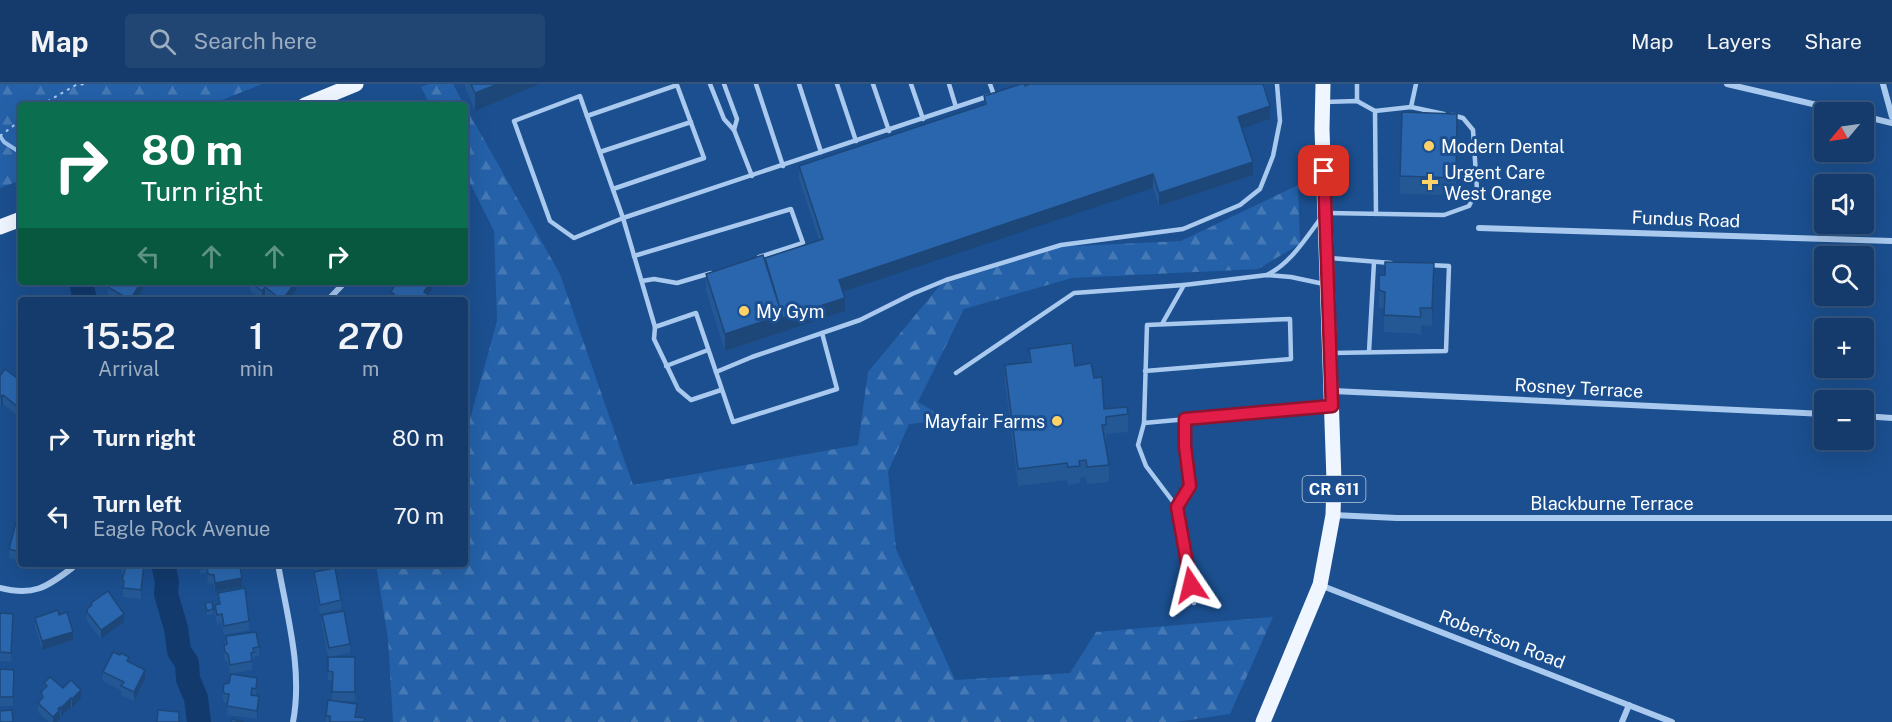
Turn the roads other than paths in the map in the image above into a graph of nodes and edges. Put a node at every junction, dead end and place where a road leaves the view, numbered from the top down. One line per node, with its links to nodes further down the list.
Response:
1 (356, 84): 20 (main road)
2 (710, 84): 32 (lane)
3 (724, 84): 32 (lane)
4 (756, 84): 37 (lane)
5 (799, 84): 36 (lane)
6 (837, 84): 34 (lane)
7 (873, 84): 33 (lane)
8 (911, 84): 28 (lane)
9 (949, 84): 23 (lane)
10 (990, 84): 18 (lane)
11 (1277, 84): 62 (lane)
12 (1323, 84): 21 (main road, CR 611)
13 (1357, 84): 19 (lane)
14 (1416, 84): 24 (lane)
15 (1727, 84): 22 (street)
16 (1883, 84): 27 (street)
17 (1005, 91): 18 (lane)
18 (994, 95): 23 (lane)
19 (1357, 101): 21 (lane); 25 (lane)
20 (312, 102)
21 (1323, 102): 40 (main road, CR 611)
22 (1814, 104)
23 (956, 107): 28 (lane)
24 (1411, 107): 25 (lane); 41 (lane)
25 (1375, 111): 41 (lane)
26 (587, 116): 30 (lane); 35 (lane); 42 (lane)
27 (1892, 117)
28 (923, 119): 33 (lane)
29 (1874, 119): 31 (street)
30 (691, 122): 35 (lane); 39 (lane)
31 (1892, 123)
32 (734, 130): 38 (lane)
33 (889, 131): 34 (lane)
34 (856, 141): 36 (lane)
35 (600, 152): 39 (lane)
36 (821, 152): 37 (lane)
37 (783, 166): 38 (lane)
38 (752, 176): 42 (lane)
39 (613, 189): 42 (lane)
40 (1325, 213): 41 (lane); 48 (main road, CR 611); 54 (lane)
41 (1376, 214)
42 (623, 218): 47 (lane)
43 (18, 220): 44 (main road)
44 (0, 227)
45 (1479, 228): 46 (street, Fundus Road)
46 (1892, 241)
47 (634, 256): 49 (lane); 55 (lane)
48 (1327, 258): 50 (lane); 58 (main road, CR 611)
49 (752, 260)
50 (1374, 262): 51 (lane); 64 (lane)
51 (1396, 263)
52 (1428, 264): 64 (lane)
53 (720, 270): 55 (lane)
54 (1267, 275): 57 (lane); 58 (lane)
55 (642, 281): 61 (lane)
56 (342, 285): 59 (street)
57 (1184, 285): 60 (lane); 69 (lane)
58 (1328, 285): 65 (main road, CR 611)
59 (331, 297)
60 (1162, 324): 67 (lane); 67 (lane)
61 (655, 327): 63 (lane); 66 (lane)
62 (822, 333): 68 (lane); 70 (lane)
63 (708, 350): 66 (lane); 68 (lane)
64 (1369, 352): 65 (lane)
65 (1330, 353): 71 (main road, CR 611)
66 (666, 366): 70 (lane)
67 (1145, 371): 76 (lane)
68 (716, 372): 70 (lane)
69 (956, 373)
70 (721, 390)
71 (1332, 398): 72 (street, Rosney Terrace); 75 (lane); 78 (main road, CR 611)
72 (1814, 414)
73 (1874, 416): 74 (street)
74 (1892, 417)
75 (1185, 419): 76 (lane); 77 (lane)
76 (1144, 423): 77 (lane)
77 (1177, 507): 84 (lane)
78 (1332, 515): 79 (street, Blackburne Terrace); 82 (main road, CR 611)
79 (1892, 518)
80 (279, 567): 86 (street)
81 (72, 568): 83 (street)
82 (1320, 585): 85 (street, Robertson Road); 87 (main road, CR 611)
83 (0, 588)
84 (1194, 603)
85 (1629, 705): 88 (street); 89 (street, Robertson Road)
86 (293, 722)
87 (1263, 722)
88 (1622, 722)
89 (1672, 722)

